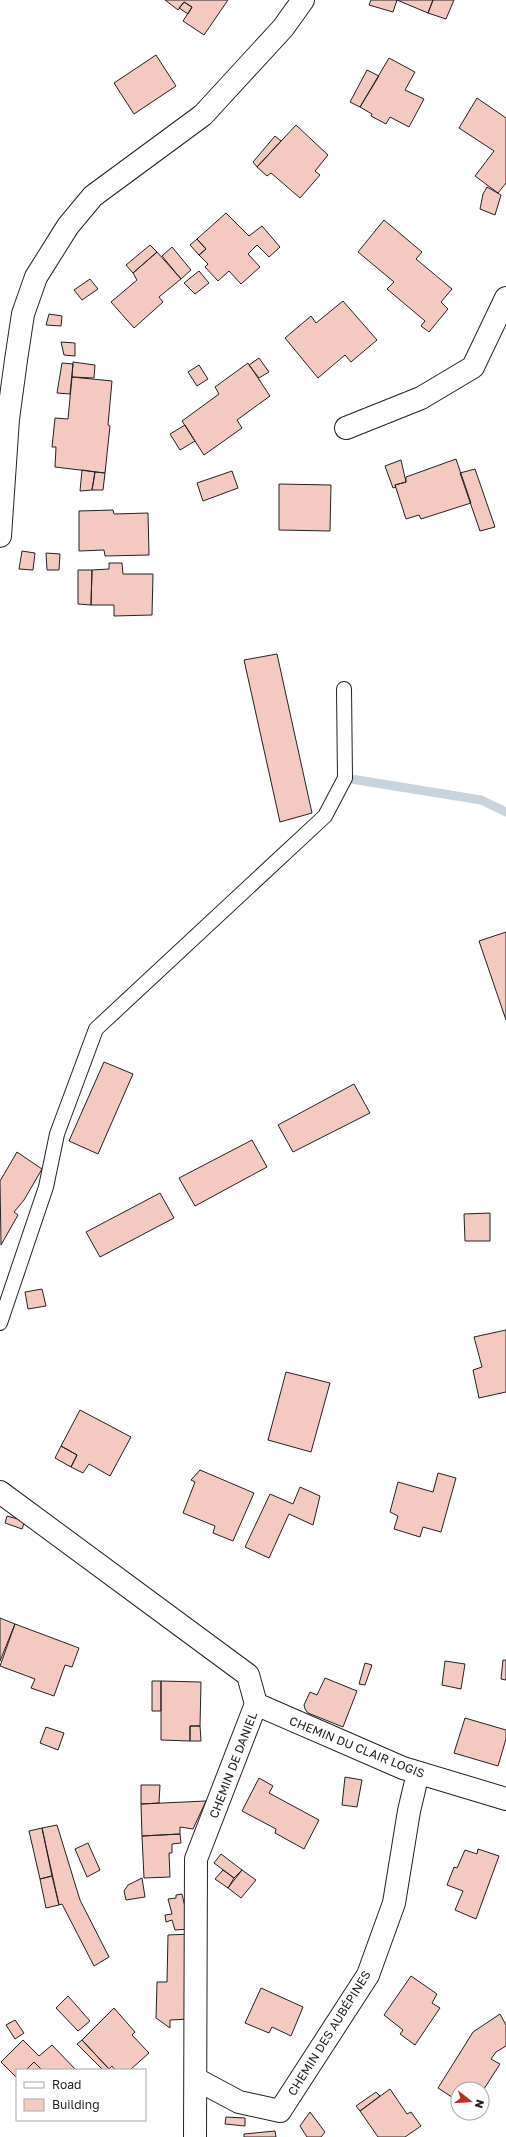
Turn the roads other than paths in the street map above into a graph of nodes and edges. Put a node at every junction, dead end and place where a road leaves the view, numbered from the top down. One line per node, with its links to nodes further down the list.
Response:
1 (303, 0): 4 (street)
2 (506, 298): 3 (street)
3 (346, 428)
4 (0, 536)
5 (344, 689): 6 (lane)
6 (0, 1324)
7 (0, 1492): 8 (street, CHEMIN DE DANIEL)
8 (256, 1704): 9 (street, CHEMIN DU CLAIR LOGIS); 11 (street, CHEMIN DE DANIEL)
9 (418, 1772): 10 (street, CHEMIN DU CLAIR LOGIS); 11 (street, CHEMIN DES AUBÉPINES)
10 (506, 1799)
11 (196, 2079): 12 (street, CHEMIN DE DANIEL)
12 (195, 2137)

